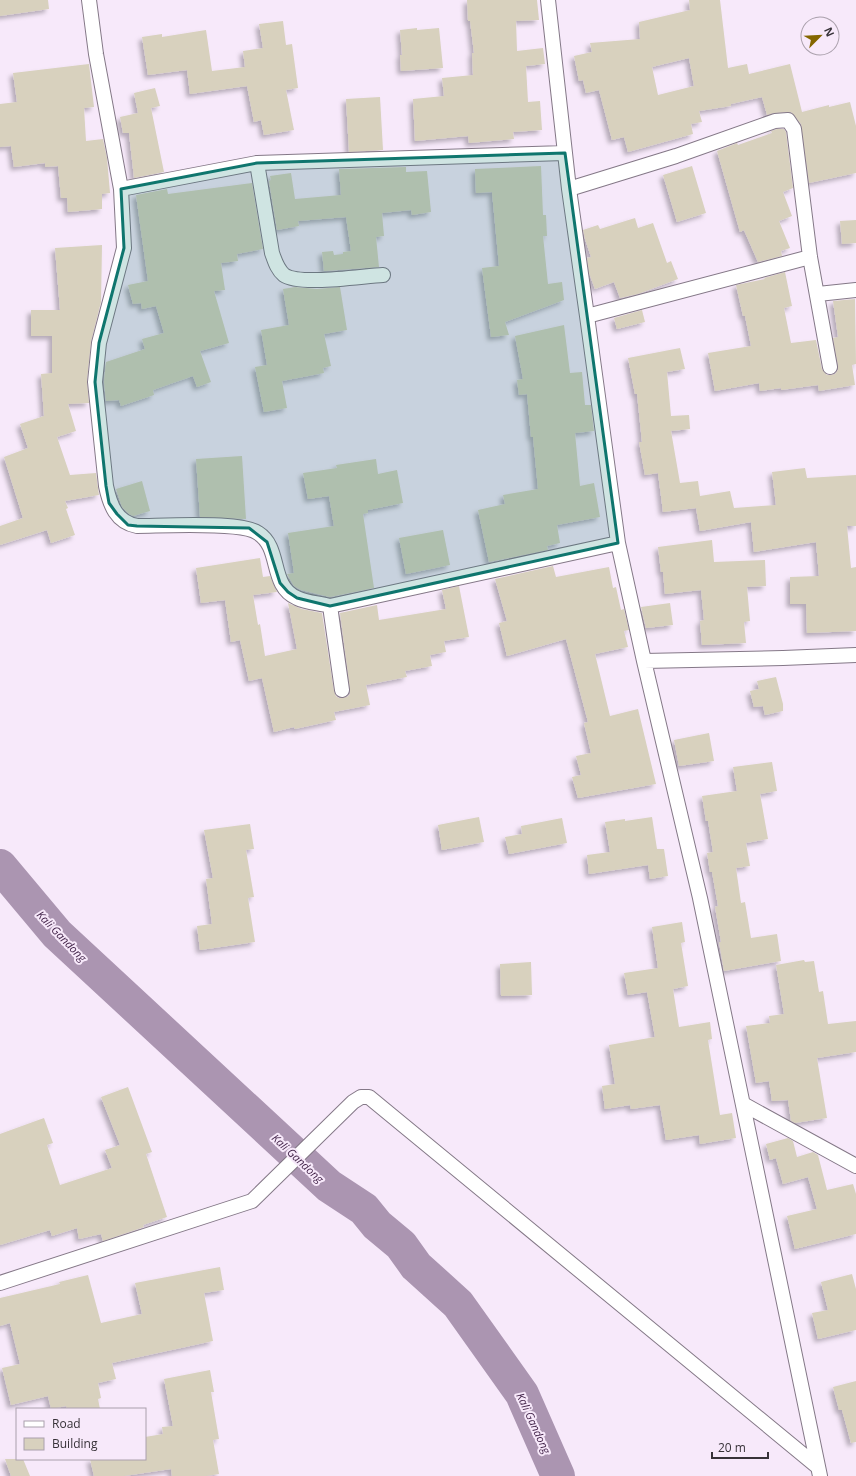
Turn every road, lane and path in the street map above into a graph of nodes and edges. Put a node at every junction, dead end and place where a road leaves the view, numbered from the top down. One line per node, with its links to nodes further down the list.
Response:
1 (90, 0): 5 (street)
2 (548, 0): 3 (street)
3 (565, 153): 4 (street); 6 (street)
4 (257, 164): 5 (street); 8 (street)
5 (121, 189): 14 (street)
6 (569, 189): 7 (street); 11 (street)
7 (810, 257): 10 (street); 11 (street)
8 (384, 275)
9 (856, 290): 10 (street)
10 (818, 294): 12 (street)
11 (587, 316): 13 (street)
12 (830, 367)
13 (618, 543): 14 (street); 16 (street)
14 (330, 606): 17 (street)
15 (856, 655): 16 (street)
16 (644, 661): 18 (street)
17 (342, 690)
18 (743, 1104): 19 (street); 21 (street)
19 (856, 1166)
20 (0, 1283): 21 (street)
21 (819, 1472)

